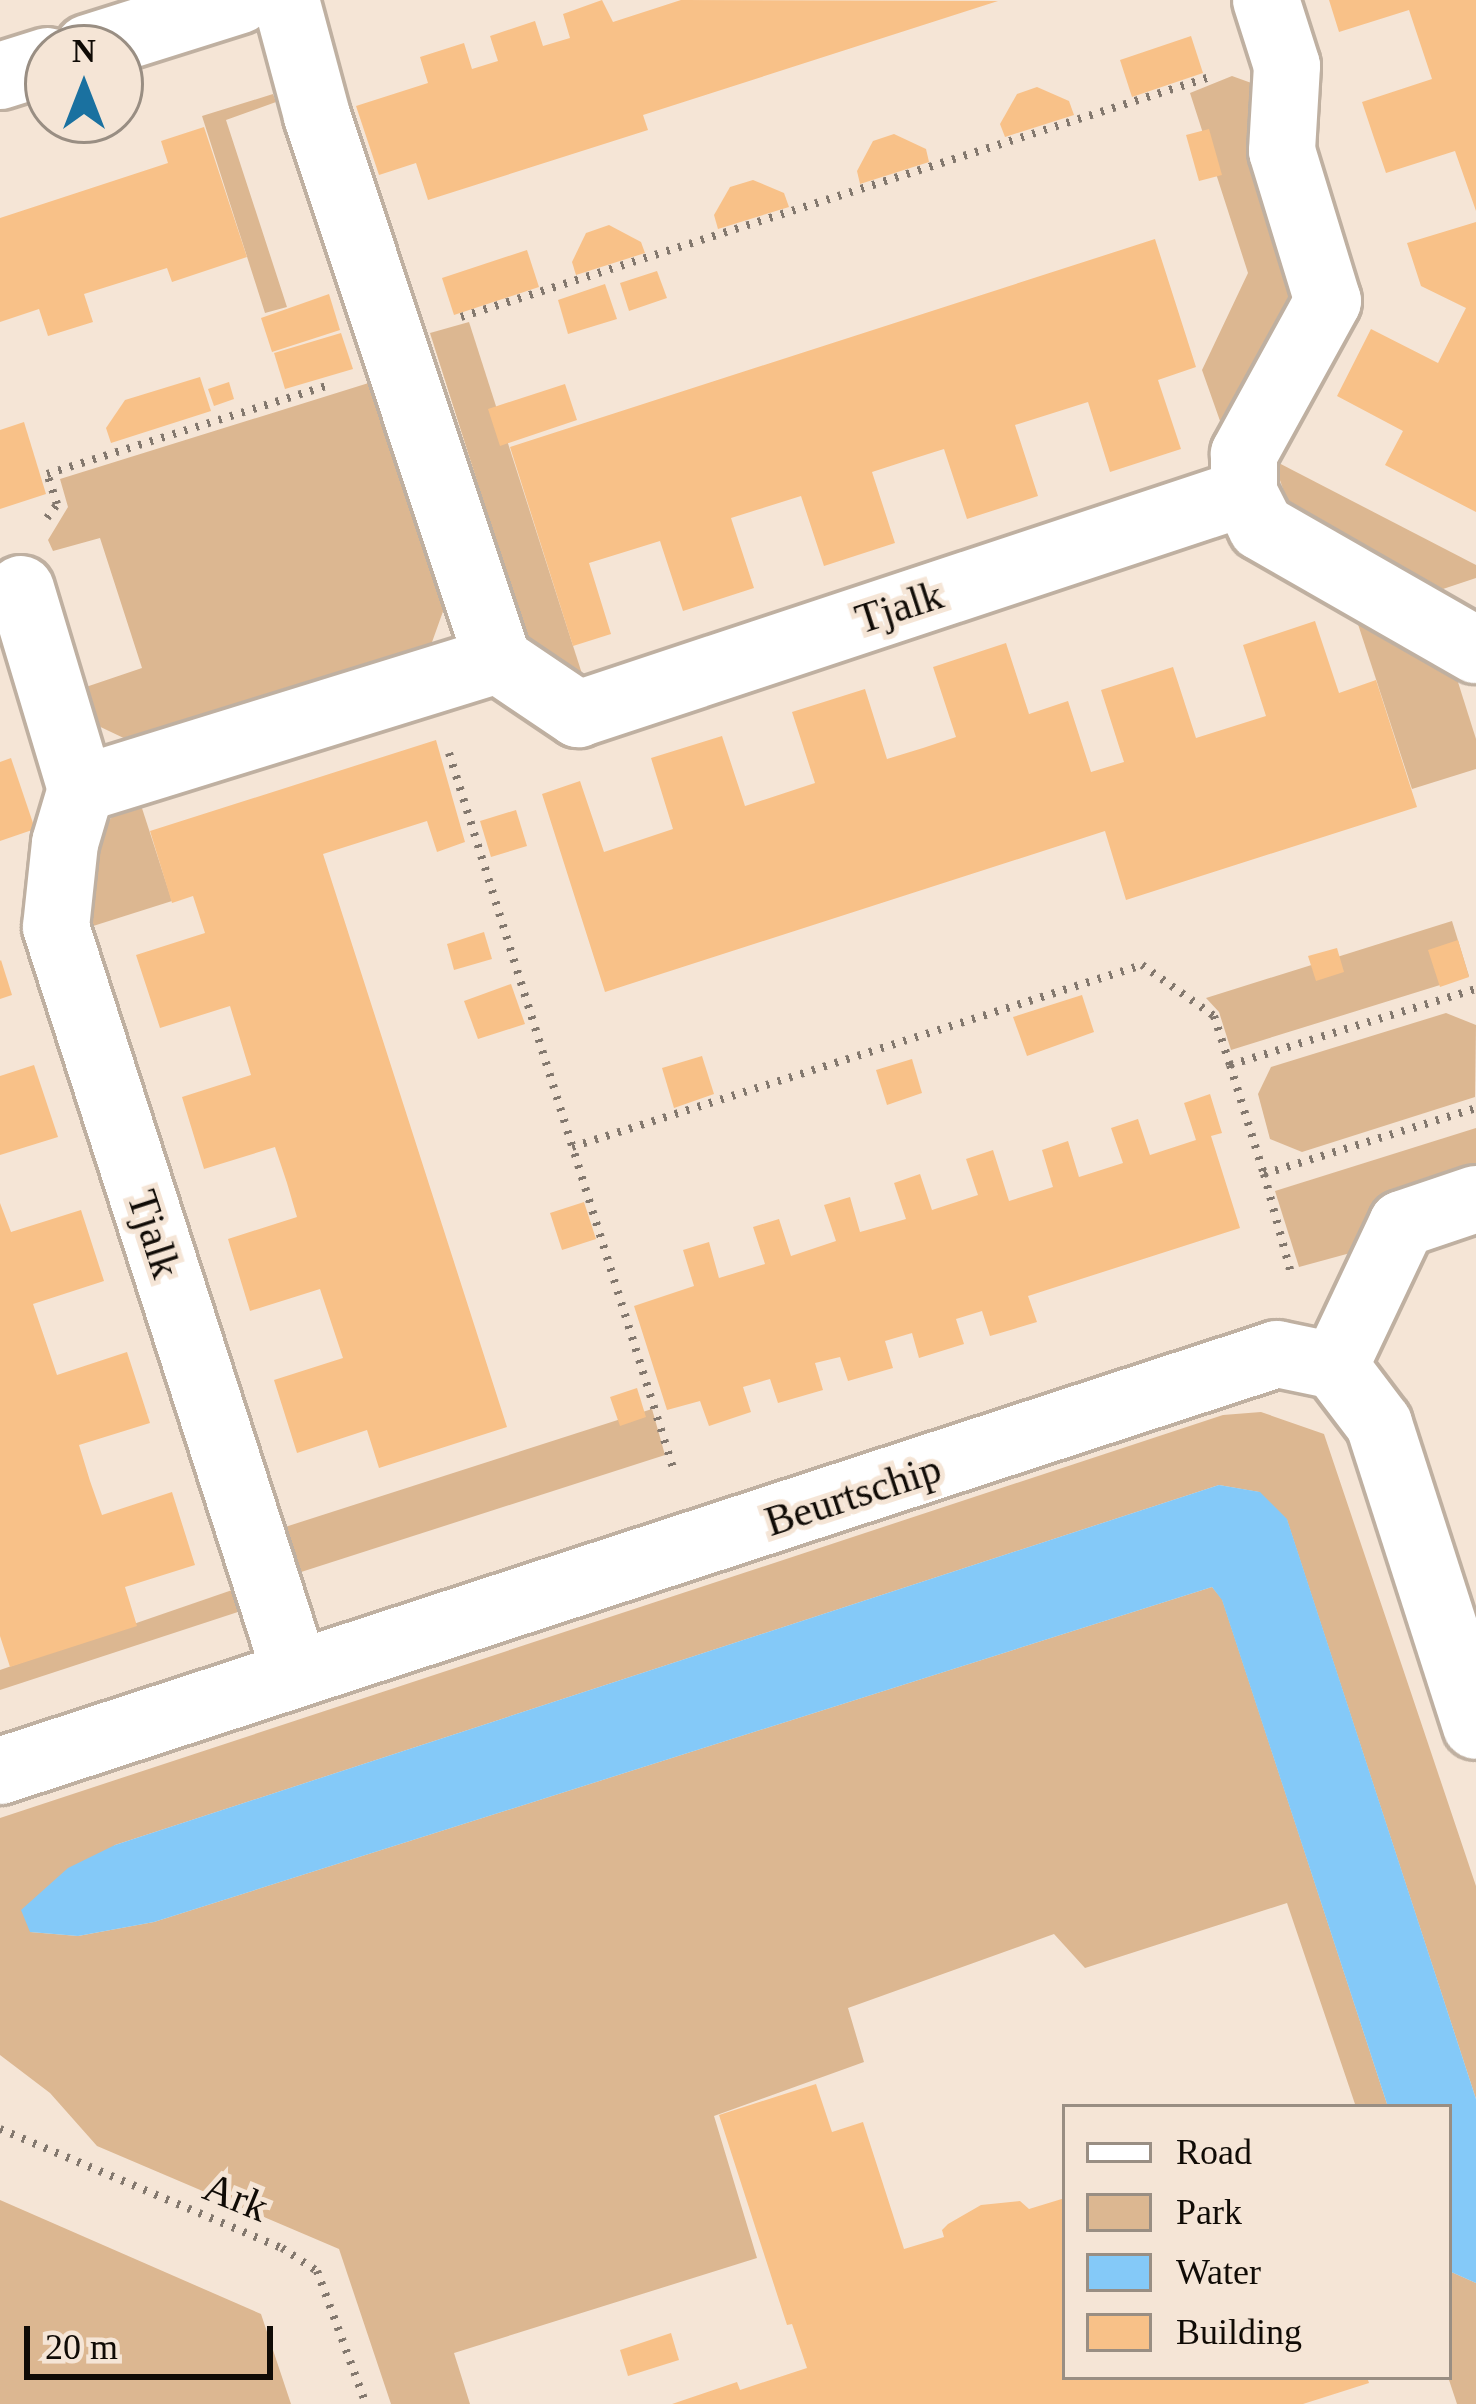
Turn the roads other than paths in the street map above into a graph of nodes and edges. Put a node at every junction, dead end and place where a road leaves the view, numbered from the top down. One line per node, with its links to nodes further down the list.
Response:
1 (239, 0): 4 (street)
2 (286, 0): 8 (street)
3 (1275, 27): 5 (street)
4 (144, 30)
5 (1244, 493): 7 (street); 8 (street, Tjalk)
6 (22, 590): 9 (street)
7 (1476, 650)
8 (498, 660): 9 (street)
9 (81, 790): 12 (street, Tjalk)
10 (1476, 1198): 11 (street)
11 (1324, 1362): 12 (street, Beurtschip); 13 (street)
12 (296, 1674): 14 (street, Beurtschip)
13 (1476, 1726)
14 (0, 1771)

